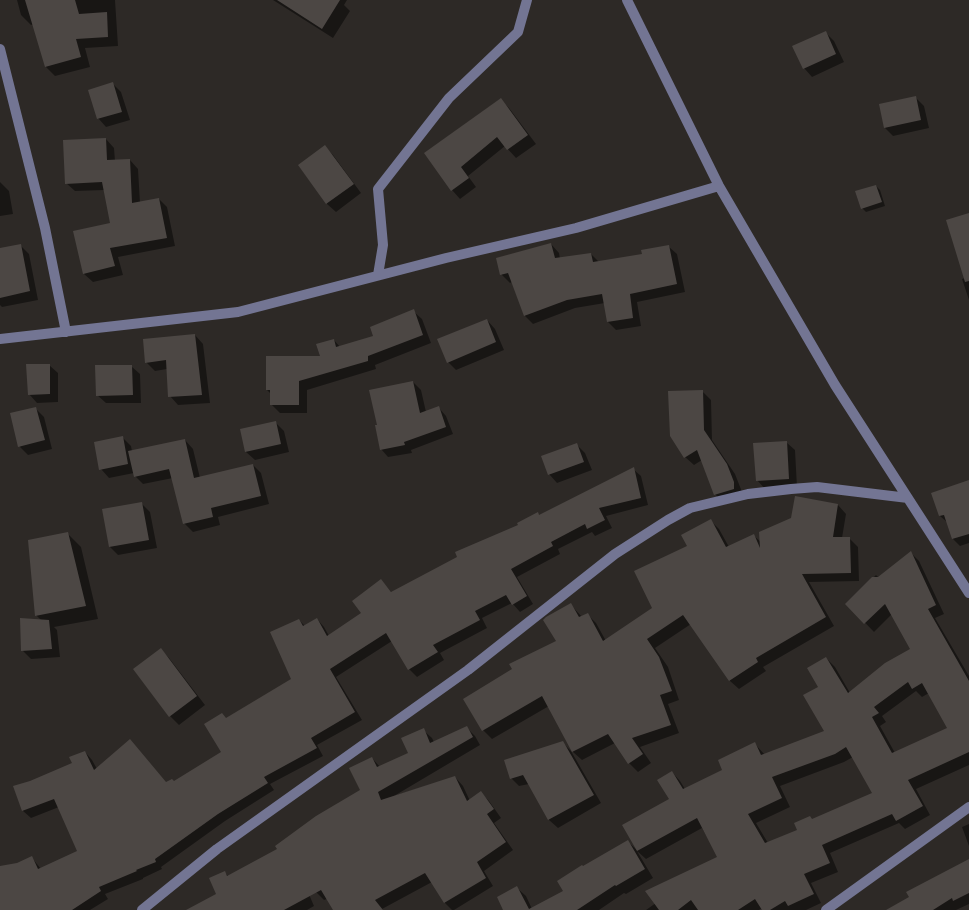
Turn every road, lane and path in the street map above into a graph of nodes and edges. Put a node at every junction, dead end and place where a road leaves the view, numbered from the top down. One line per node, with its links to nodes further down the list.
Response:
1 (527, 0): 5 (street)
2 (627, 0): 4 (street)
3 (0, 49): 6 (street)
4 (720, 186): 5 (street); 8 (street)
5 (378, 276): 6 (street)
6 (66, 332): 7 (street)
7 (0, 339)
8 (908, 498): 9 (street); 11 (street)
9 (969, 593)
10 (969, 807): 12 (street)
11 (142, 910)
12 (826, 910)

